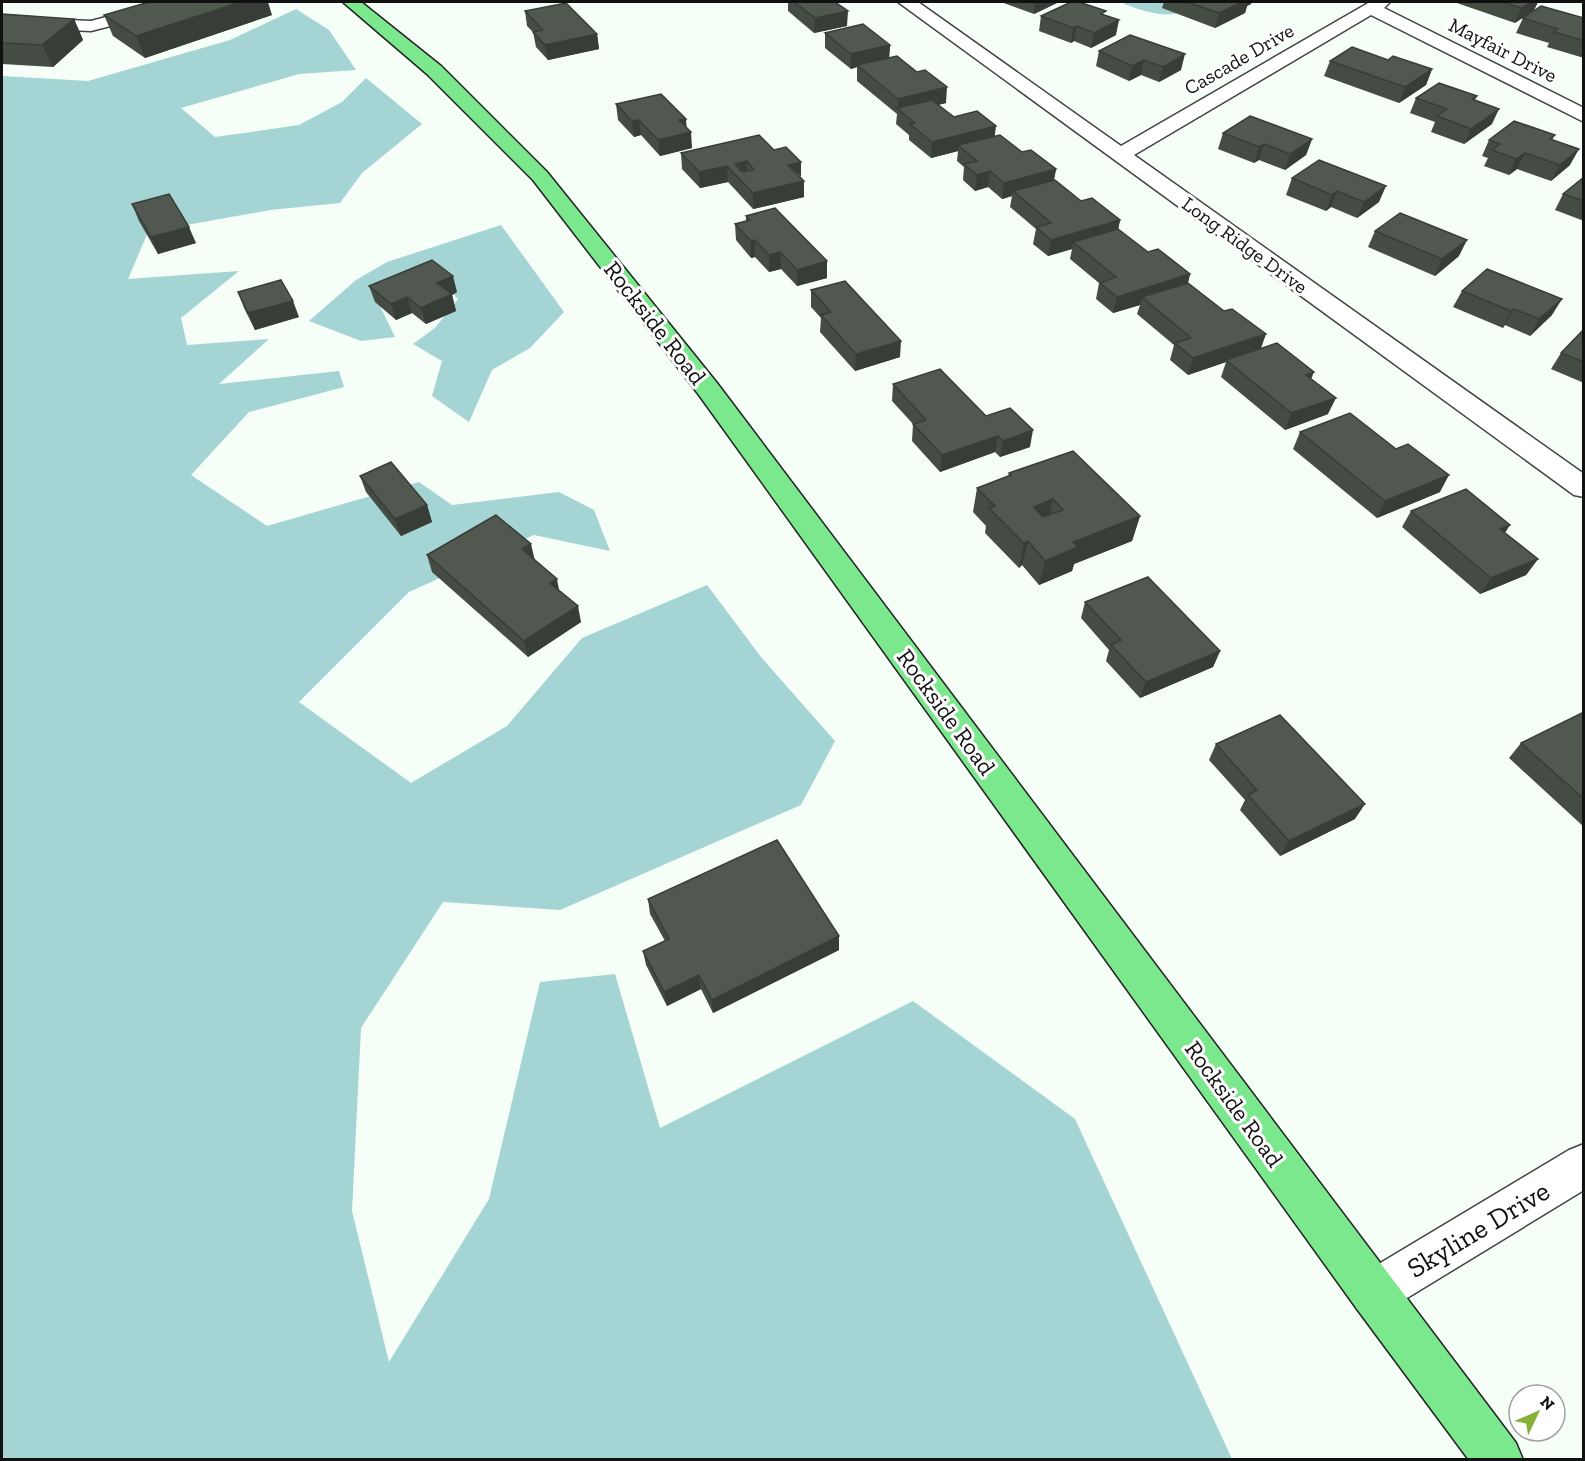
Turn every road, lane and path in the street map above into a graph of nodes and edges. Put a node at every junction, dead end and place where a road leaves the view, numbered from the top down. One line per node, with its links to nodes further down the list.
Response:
1 (156, 2): 7 (street)
2 (351, 2): 12 (main road, Rockside Road)
3 (907, 2): 9 (street, Long Ridge Drive)
4 (1376, 5): 8 (street, Mayfair Drive); 9 (street, Cascade Drive)
5 (21, 7): 6 (street)
6 (2, 13)
7 (2, 22)
8 (1584, 116)
9 (1119, 154): 10 (street, Long Ridge Drive)
10 (1584, 488)
11 (1584, 1165): 12 (street, Skyline Drive)
12 (1373, 1293): 13 (main road, Rockside Road)
13 (1500, 1460)

